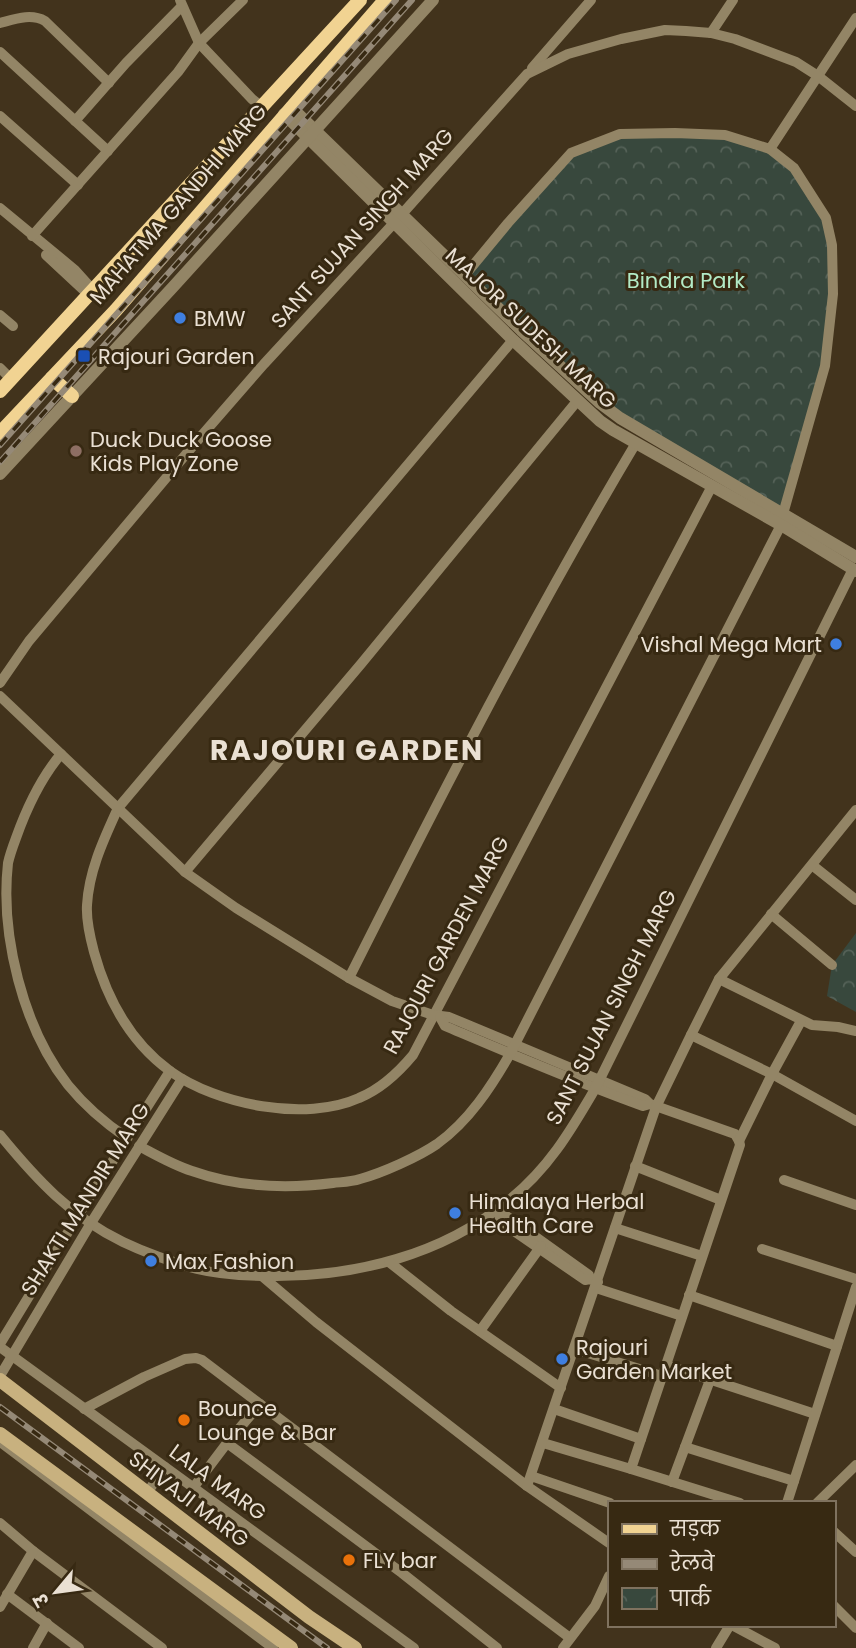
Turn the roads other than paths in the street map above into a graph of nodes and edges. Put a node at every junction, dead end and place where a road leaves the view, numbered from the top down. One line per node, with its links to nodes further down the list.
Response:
1 (243, 0): 11 (street)
2 (360, 0): 17 (main road, MAHATMA GANDHI MARG)
3 (384, 0): 18 (main road, MAHATMA GANDHI MARG)
4 (433, 0): 21 (street)
5 (592, 0): 13 (street)
6 (733, 0): 10 (street)
7 (181, 3): 11 (street); 15 (street)
8 (856, 18): 14 (street)
9 (0, 23): 15 (street)
10 (711, 33): 13 (street, SANT SUJAN SINGH MARG); 14 (street, SANT SUJAN SINGH MARG)
11 (199, 43): 17 (street); 23 (street)
12 (0, 52): 20 (street)
13 (527, 74): 27 (street, SANT SUJAN SINGH MARG)
14 (818, 76): 16 (street, SANT SUJAN SINGH MARG); 22 (street)
15 (109, 83): 20 (street)
16 (856, 106)
17 (262, 107): 30 (main road, MAHATMA GANDHI MARG)
18 (287, 111): 21 (street, MAJOR SUDESH MARG); 35 (main road, MAHATMA GANDHI MARG)
19 (0, 116): 24 (street)
20 (75, 121): 23 (street)
21 (311, 133): 27 (street, MAJOR SUDESH MARG); 38 (street)
22 (770, 149): 29 (street); 46 (street)
23 (108, 150): 24 (street)
24 (78, 185): 28 (street)
25 (0, 208): 28 (street)
26 (0, 214): 30 (street)
27 (397, 219): 29 (street, MAJOR SUDESH MARG); 33 (street, MAJOR SUDESH MARG); 48 (street, SANT SUJAN SINGH MARG)
28 (32, 236): 30 (street)
29 (465, 275): 40 (street, MAJOR SUDESH MARG)
30 (91, 292): 36 (main road, MAHATMA GANDHI MARG)
31 (0, 315): 32 (street)
32 (13, 326)
33 (513, 340): 39 (street, MAJOR SUDESH MARG); 51 (street, RAJOURI GARDEN MARG)
34 (0, 368): 36 (street)
35 (52, 378): 38 (main road); 42 (main road, MAHATMA GANDHI MARG)
36 (11, 379): 37 (main road, MAHATMA GANDHI MARG)
37 (0, 391)
38 (72, 396): 44 (street)
39 (578, 400): 41 (street, MAJOR SUDESH MARG); 54 (street)
40 (610, 410): 41 (street); 46 (street, MAJOR SUDESH MARG)
41 (602, 423): 43 (street, MAJOR SUDESH MARG)
42 (0, 433)
43 (636, 443): 45 (street, MAJOR SUDESH MARG); 58 (street)
44 (0, 474)
45 (712, 486): 46 (street, MAJOR SUDESH MARG); 60 (street, RAJOURI GARDEN MARG)
46 (782, 519): 47 (street, MAJOR SUDESH MARG); 64 (street)
47 (855, 566): 68 (street, SANT SUJAN SINGH MARG)
48 (0, 683)
49 (0, 696): 50 (street)
50 (61, 754): 51 (street); 72 (street)
51 (118, 808): 54 (street); 65 (street, RAJOURI GARDEN MARG)
52 (855, 814): 53 (street)
53 (811, 865): 55 (street); 56 (street)
54 (185, 872): 58 (street)
55 (856, 900)
56 (771, 914): 57 (street); 59 (street)
57 (832, 965)
58 (349, 978): 60 (street)
59 (719, 979): 61 (street); 63 (street)
60 (436, 1016): 64 (street); 67 (street, RAJOURI GARDEN MARG)
61 (801, 1021): 62 (street); 66 (street)
62 (856, 1031)
63 (691, 1035): 66 (street); 69 (street)
64 (512, 1050): 68 (street); 74 (street)
65 (170, 1071): 67 (street, RAJOURI GARDEN MARG); 72 (street)
66 (772, 1074): 70 (street); 73 (street)
67 (183, 1079): 74 (street, SHAKTI MANDIR MARG)
68 (598, 1084): 69 (street); 79 (street, SANT SUJAN SINGH MARG)
69 (653, 1105): 73 (street); 75 (street)
70 (856, 1121)
71 (0, 1135): 80 (street, SANT SUJAN SINGH MARG)
72 (127, 1138): 80 (street)
73 (739, 1141): 77 (street)
74 (139, 1146): 81 (street, SHAKTI MANDIR MARG)
75 (635, 1166): 77 (street); 82 (street)
76 (784, 1180): 78 (street)
77 (721, 1200): 85 (street)
78 (856, 1205)
79 (497, 1212): 83 (street); 86 (street, SANT SUJAN SINGH MARG)
80 (79, 1214): 81 (street, SANT SUJAN SINGH MARG); 94 (street)
81 (91, 1223): 87 (street, SANT SUJAN SINGH MARG); 97 (street, SHAKTI MANDIR MARG)
82 (615, 1228): 85 (street); 89 (street)
83 (541, 1246): 89 (street); 93 (street)
84 (762, 1249): 88 (street)
85 (702, 1256): 91 (street)
86 (389, 1262): 87 (street, SANT SUJAN SINGH MARG); 93 (street)
87 (262, 1276): 116 (street)
88 (856, 1279)
89 (595, 1283): 92 (street); 96 (street)
90 (856, 1287): 95 (street)
91 (689, 1295): 92 (street); 95 (street)
92 (682, 1316): 98 (street)
93 (480, 1331): 102 (street)
94 (0, 1346): 97 (street, LALA MARG)
95 (837, 1346): 106 (street)
96 (575, 1349): 99 (street); 102 (street)
97 (12, 1357): 100 (street, SHAKTI MANDIR MARG); 104 (street, LALA MARG)
98 (666, 1365): 99 (street); 101 (street)
99 (662, 1376): 108 (street)
100 (0, 1378): 120 (main road, SHIVAJI MARG)
101 (710, 1380): 106 (street); 112 (street)
102 (561, 1388): 105 (street)
103 (260, 1404): 104 (street); 110 (street); 138 (street)
104 (84, 1409): 114 (street, LALA MARG)
105 (554, 1409): 108 (street); 111 (street)
106 (815, 1414): 117 (street)
107 (0, 1434): 143 (main road)
108 (641, 1439): 115 (street)
109 (0, 1442): 142 (street)
110 (227, 1443): 119 (street); 146 (street)
111 (543, 1443): 115 (street); 116 (street)
112 (685, 1447): 117 (street); 118 (street)
113 (856, 1465): 123 (street)
114 (165, 1468): 119 (street, LALA MARG); 120 (street)
115 (631, 1469): 118 (street)
116 (529, 1481): 124 (street); 127 (street)
117 (794, 1481): 122 (street)
118 (672, 1482): 121 (street)
119 (193, 1488): 145 (street, LALA MARG)
120 (146, 1493): 144 (main road, SHIVAJI MARG)
121 (734, 1501)
122 (788, 1501)
123 (819, 1501)
124 (608, 1502)
125 (0, 1523): 128 (street)
126 (835, 1533): 129 (street)
127 (608, 1542)
128 (33, 1551): 131 (street); 141 (street)
129 (856, 1552)
130 (608, 1578): 138 (street)
131 (7, 1594): 132 (street); 134 (street)
132 (0, 1607)
133 (835, 1607): 137 (street)
134 (47, 1623): 139 (street); 140 (street)
135 (730, 1627): 148 (street)
136 (735, 1627): 149 (street)
137 (856, 1628)
138 (570, 1638): 147 (street)
139 (33, 1648)
140 (79, 1648)
141 (162, 1648)
142 (273, 1648)
143 (291, 1648)
144 (355, 1648)
145 (414, 1648)
146 (497, 1648)
147 (562, 1648)
148 (716, 1648)
149 (775, 1648)

